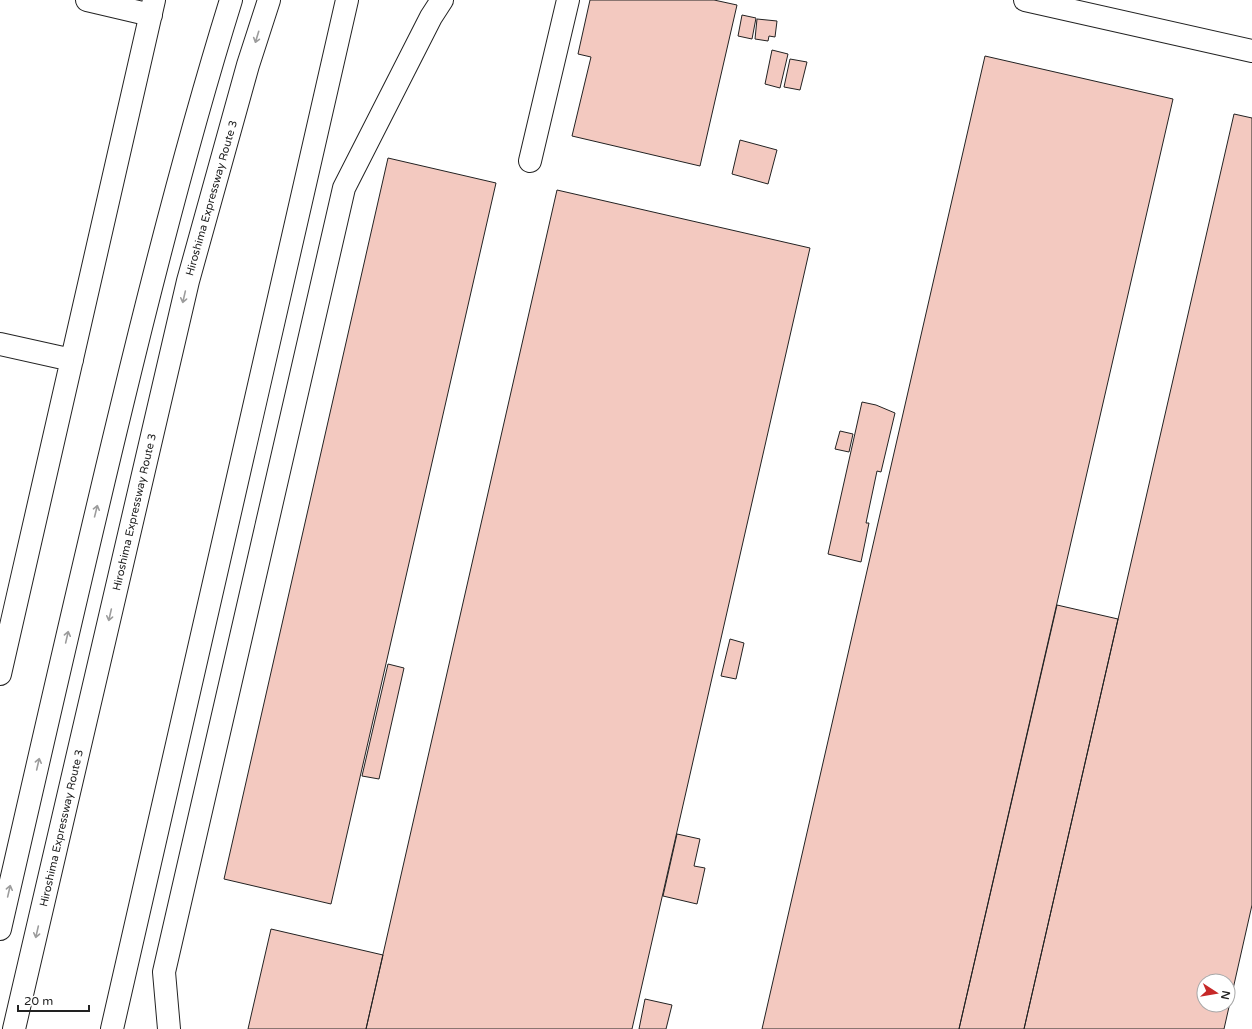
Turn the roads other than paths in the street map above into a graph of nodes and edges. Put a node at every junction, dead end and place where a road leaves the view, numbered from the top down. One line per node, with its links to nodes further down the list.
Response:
1 (87, 0): 8 (main road)
2 (231, 0): 14 (main road, one-way to 2)
3 (269, 0): 15 (main road, Hiroshima Expressway Route 3, one-way to 15)
4 (347, 0): 16 (main road)
5 (442, 0): 17 (main road)
6 (568, 0): 10 (main road)
7 (1025, 0): 9 (main road)
8 (152, 7): 12 (main road)
9 (1252, 51)
10 (530, 160)
11 (0, 344): 12 (main road)
12 (72, 360): 13 (main road)
13 (0, 674)
14 (0, 929)
15 (14, 1029)
16 (112, 1029)
17 (169, 1029)

